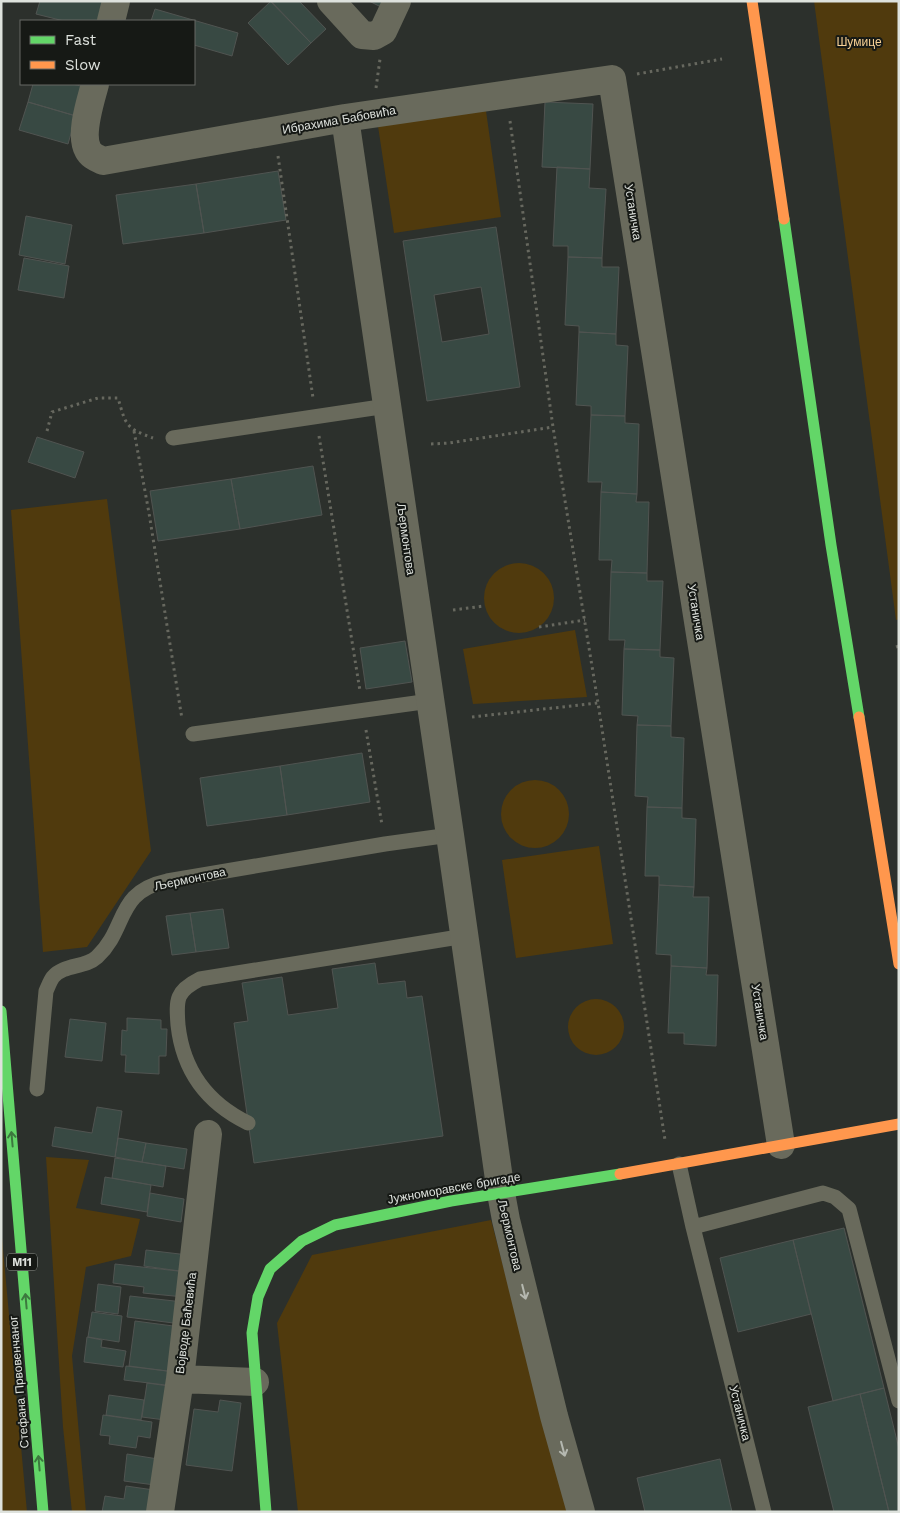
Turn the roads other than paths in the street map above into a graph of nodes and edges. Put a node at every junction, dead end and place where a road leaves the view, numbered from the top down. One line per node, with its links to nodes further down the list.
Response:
1 (116, 1): 5 (street)
2 (332, 1): 3 (street)
3 (397, 1)
4 (752, 1): 15 (main road)
5 (111, 20)
6 (612, 78): 8 (street, Ибрахима Бабовића); 21 (street, Устаничка)
7 (96, 85): 8 (street, Ибрахима Бабовића)
8 (345, 118): 9 (street, Љермонтова)
9 (387, 406): 10 (lane); 11 (street, Љермонтова)
10 (173, 438)
11 (430, 701): 12 (lane); 13 (street, Љермонтова)
12 (192, 734)
13 (450, 835): 14 (street, Љермонтова); 17 (lane, Љермонтова)
14 (465, 936): 18 (lane); 23 (street, Љермонтова)
15 (899, 964)
16 (1, 1011): 28 (main road, Стефана Првовенчаног / M11, one-way to 16)
17 (37, 1089)
18 (248, 1123)
19 (899, 1124): 21 (main road, Јужноморавске бригаде)
20 (208, 1134): 25 (street, Војводе Баћевића)
21 (781, 1145): 22 (main road, Јужноморавске бригаде)
22 (674, 1165): 23 (main road, Јужноморавске бригаде); 24 (lane, Устаничка)
23 (501, 1193): 26 (main road, Јужноморавске бригаде); 31 (street, Љермонтова, one-way to 31)
24 (693, 1227): 27 (lane); 32 (lane, Устаничка)
25 (180, 1379): 26 (street); 29 (street, Војводе Баћевића)
26 (254, 1382): 30 (main road, Јужноморавске бригаде)
27 (899, 1402)
28 (43, 1512)
29 (160, 1512)
30 (266, 1512)
31 (581, 1512)
32 (764, 1512)

